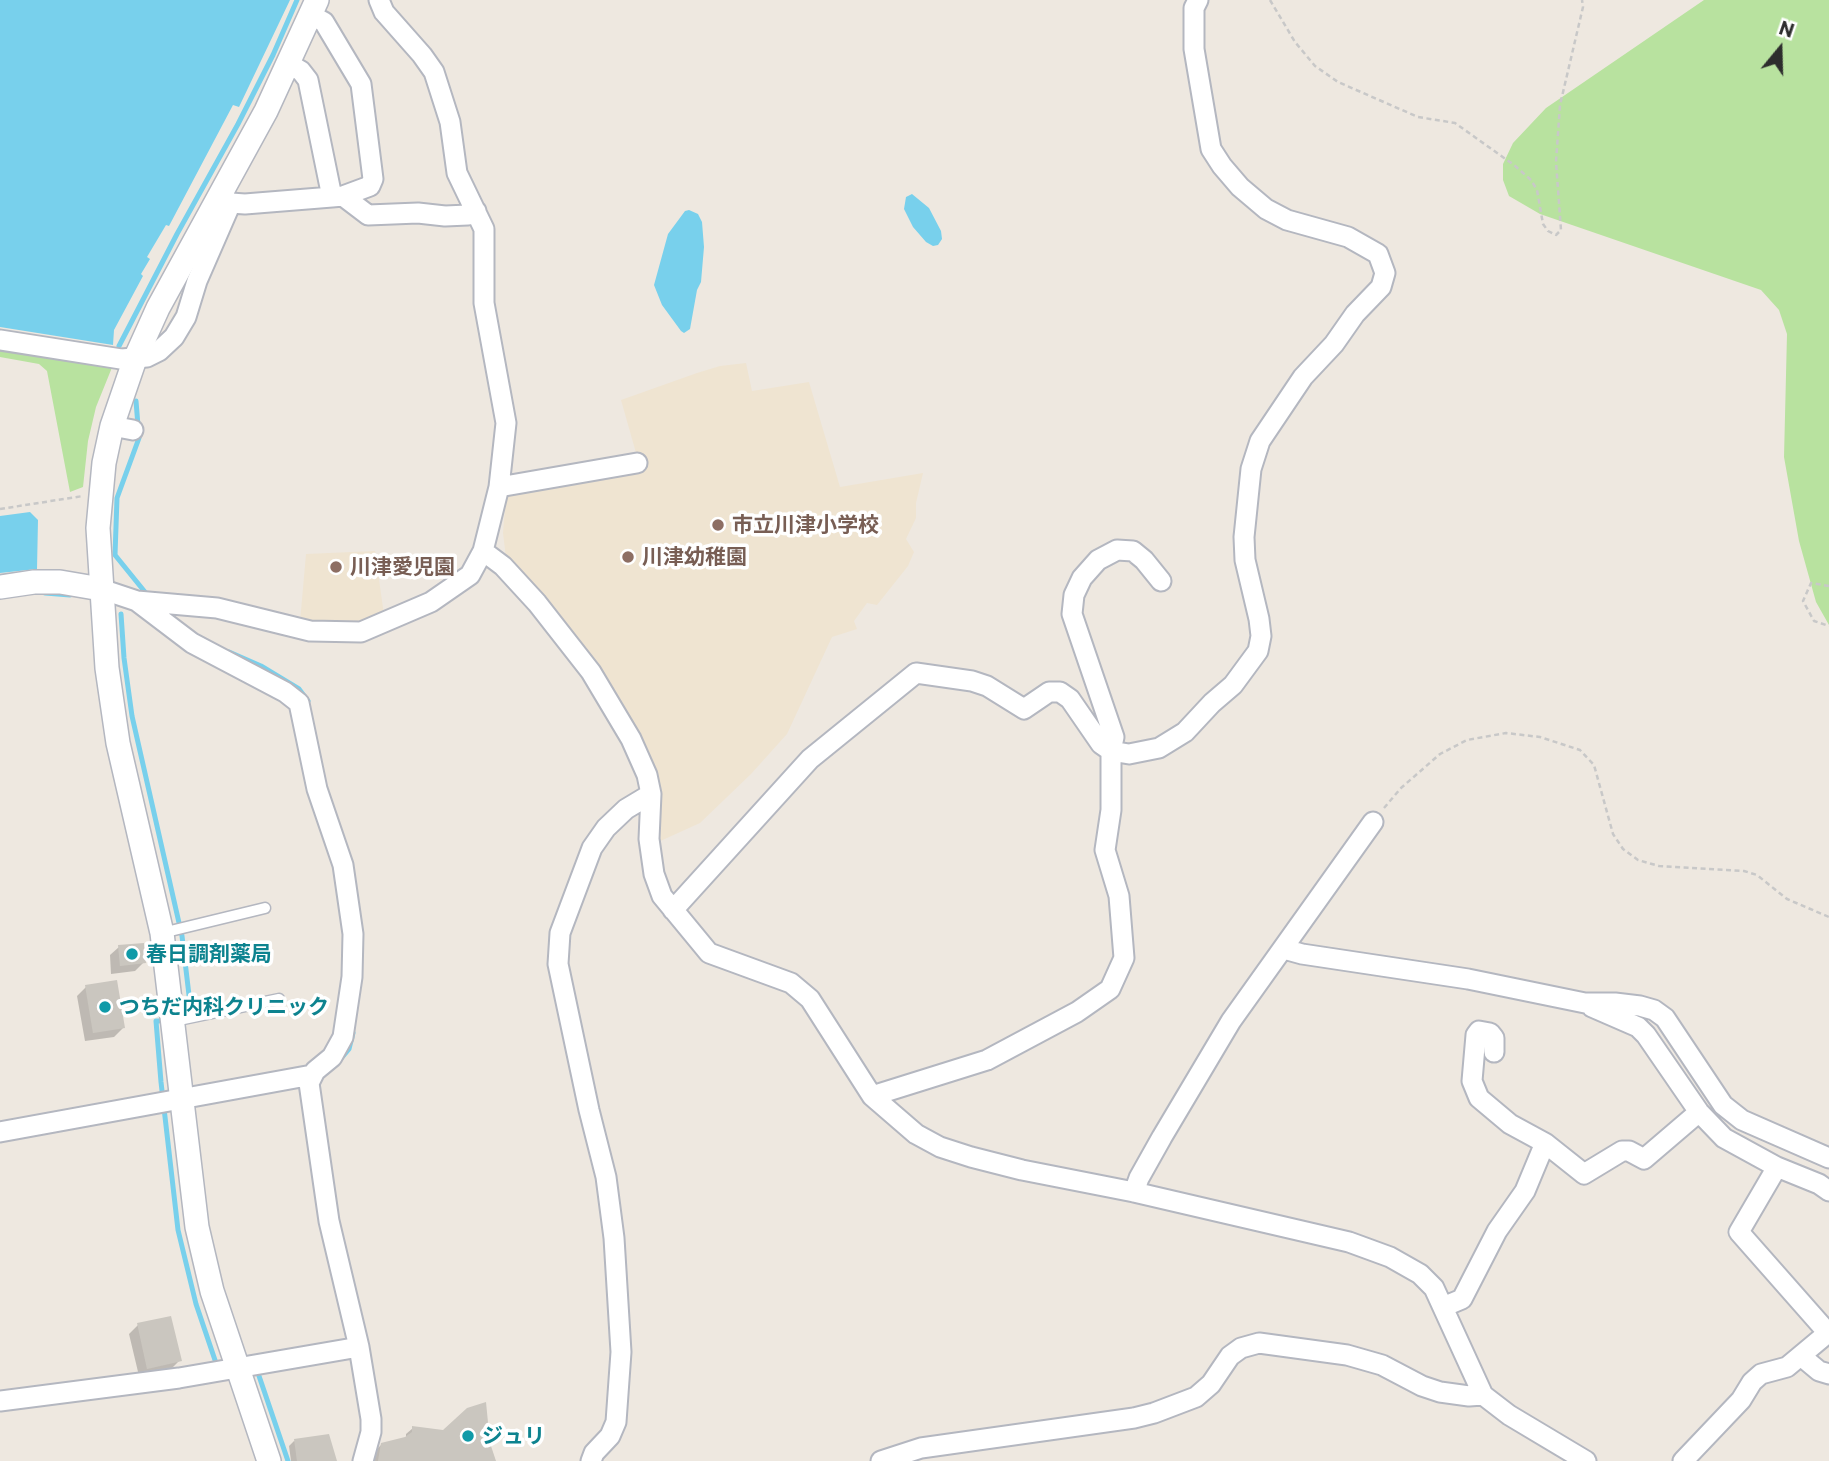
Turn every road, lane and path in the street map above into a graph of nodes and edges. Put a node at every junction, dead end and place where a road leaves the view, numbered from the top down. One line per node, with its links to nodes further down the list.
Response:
1 (379, 0): 9 (street)
2 (1198, 0): 23 (street)
3 (1270, 0): 4 (path)
4 (1582, 0)
5 (314, 8): 6 (street); 7 (street)
6 (289, 64): 7 (street); 8 (street)
7 (337, 196): 8 (street); 9 (street)
8 (225, 199): 11 (street)
9 (476, 211): 13 (street)
10 (0, 340): 11 (street)
11 (135, 359): 14 (street)
12 (637, 463): 13 (street)
13 (499, 487): 16 (street)
14 (100, 493): 15 (path); 20 (street)
15 (0, 509)
16 (483, 551): 21 (street); 24 (street)
17 (1161, 581): 23 (street)
18 (1829, 586): 22 (path)
19 (0, 587): 20 (street)
20 (101, 590): 21 (street); 29 (street)
21 (150, 602): 35 (street)
22 (1829, 626)
23 (1111, 751): 27 (street); 36 (street)
24 (651, 794): 27 (street); 55 (street)
25 (1373, 822): 28 (path); 30 (street)
26 (265, 908): 29 (lane)
27 (673, 909): 36 (street)
28 (1829, 917)
29 (174, 930): 33 (street)
30 (1284, 949): 32 (street); 44 (street)
31 (279, 999): 33 (lane)
32 (1585, 1003): 38 (street); 41 (street)
33 (174, 1021): 37 (street)
34 (1494, 1052): 40 (street)
35 (312, 1075): 37 (street); 47 (street)
36 (872, 1096): 44 (street)
37 (170, 1102): 39 (street); 49 (street)
38 (1699, 1112): 40 (street); 42 (street)
39 (0, 1132)
40 (1545, 1143): 45 (street)
41 (1829, 1158)
42 (1777, 1167): 43 (street); 46 (street)
43 (1829, 1191)
44 (1134, 1192): 45 (street)
45 (1443, 1307): 51 (street)
46 (1828, 1333): 48 (street)
47 (359, 1347): 49 (street); 54 (street)
48 (1801, 1356): 50 (street); 58 (street)
49 (237, 1368): 52 (street); 53 (street)
50 (1829, 1374)
51 (1483, 1395): 56 (street); 57 (street)
52 (0, 1401)
53 (269, 1461)
54 (363, 1461)
55 (592, 1461)
56 (881, 1461)
57 (1586, 1461)
58 (1683, 1461)

